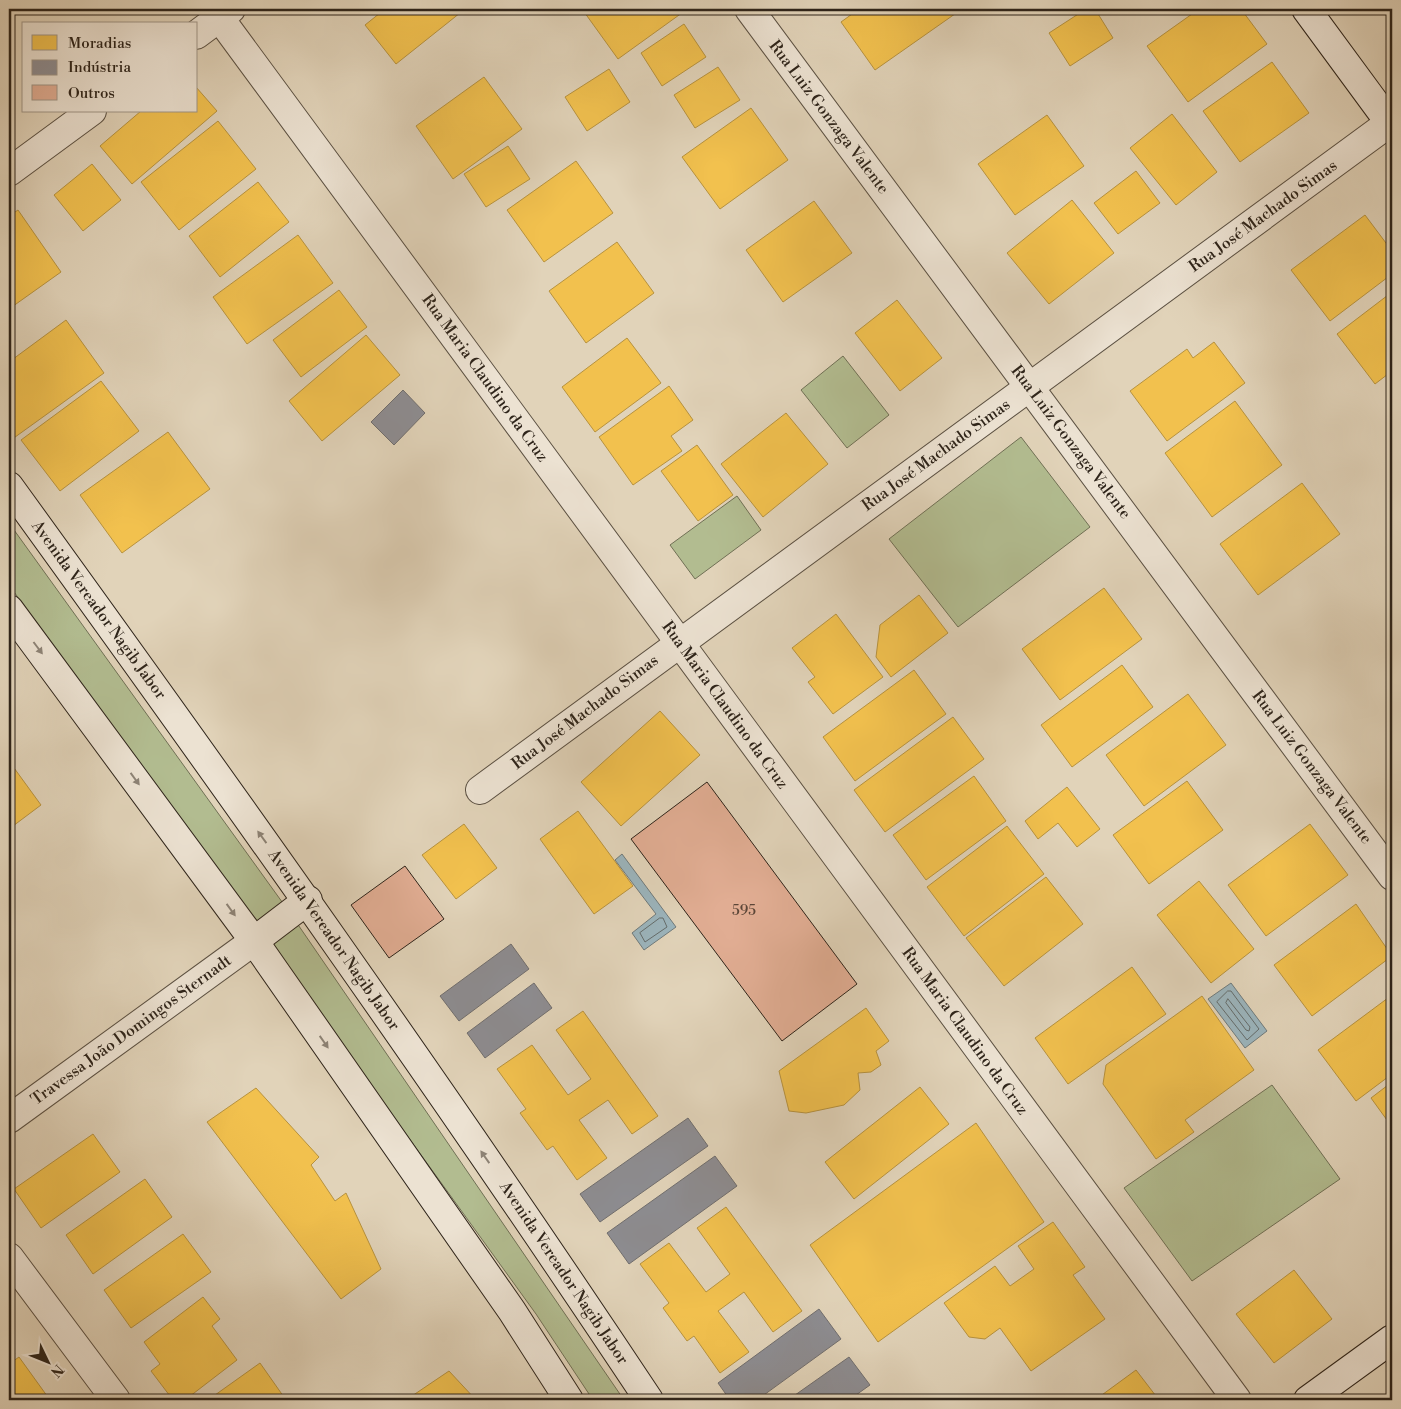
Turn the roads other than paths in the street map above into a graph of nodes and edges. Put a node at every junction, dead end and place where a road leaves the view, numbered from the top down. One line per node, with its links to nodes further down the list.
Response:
1 (749, 9): 8 (street, Rua Luiz Gonzaga Valente)
2 (1306, 9): 6 (street)
3 (221, 12): 4 (street); 11 (street, Rua Maria Claudino da Cruz)
4 (198, 33)
5 (91, 112): 7 (street)
6 (1392, 123): 8 (street, Rua José Machado Simas)
7 (9, 172)
8 (1030, 386): 11 (street, Rua José Machado Simas); 13 (street, Rua Luiz Gonzaga Valente)
9 (9, 486): 14 (street, Avenida Vereador Nagib Jabor, one-way to 9)
10 (9, 609): 15 (street, one-way to 15)
11 (679, 642): 12 (street, Rua José Machado Simas); 22 (street, Rua Maria Claudino da Cruz)
12 (480, 790)
13 (1392, 876)
14 (308, 900): 15 (street, Travessa João Domingos Sternadt); 21 (street, Avenida Vereador Nagib Jabor, one-way to 14)
15 (254, 941): 16 (street, Travessa João Domingos Sternadt); 20 (street, one-way to 20)
16 (9, 1119)
17 (9, 1258): 19 (street)
18 (1392, 1339): 23 (street)
19 (116, 1400)
20 (570, 1400)
21 (649, 1400)
22 (1237, 1400)
23 (1308, 1400)

